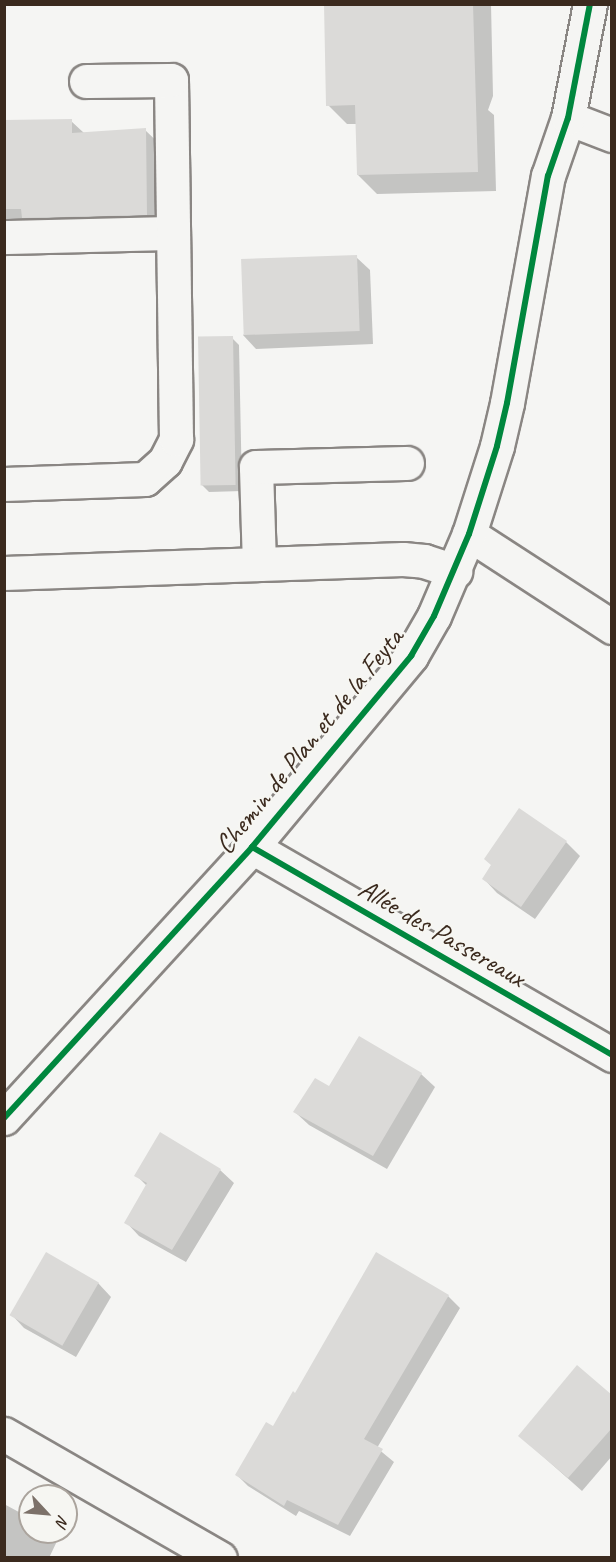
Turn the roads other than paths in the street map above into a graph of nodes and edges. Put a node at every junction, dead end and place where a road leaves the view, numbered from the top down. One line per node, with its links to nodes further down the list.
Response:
1 (590, 4): 3 (street, Chemin de Plan et de la Feyta)
2 (86, 81): 5 (street)
3 (568, 118): 4 (street); 9 (street, Chemin de Plan et de la Feyta)
4 (612, 135)
5 (173, 233): 6 (street); 8 (street)
6 (4, 237)
7 (407, 463): 10 (street)
8 (4, 484)
9 (469, 534): 11 (street, Chemin de Plan et de la Feyta); 13 (street)
10 (259, 564): 11 (street); 12 (street)
11 (455, 571): 14 (street, Chemin de Plan et de la Feyta)
12 (4, 573)
13 (612, 627)
14 (252, 846): 15 (street, Allée des Passereaux); 16 (street, Chemin de Plan et de la Feyta)
15 (612, 1055)
16 (4, 1118)
17 (4, 1434): 18 (street)
18 (220, 1557)

